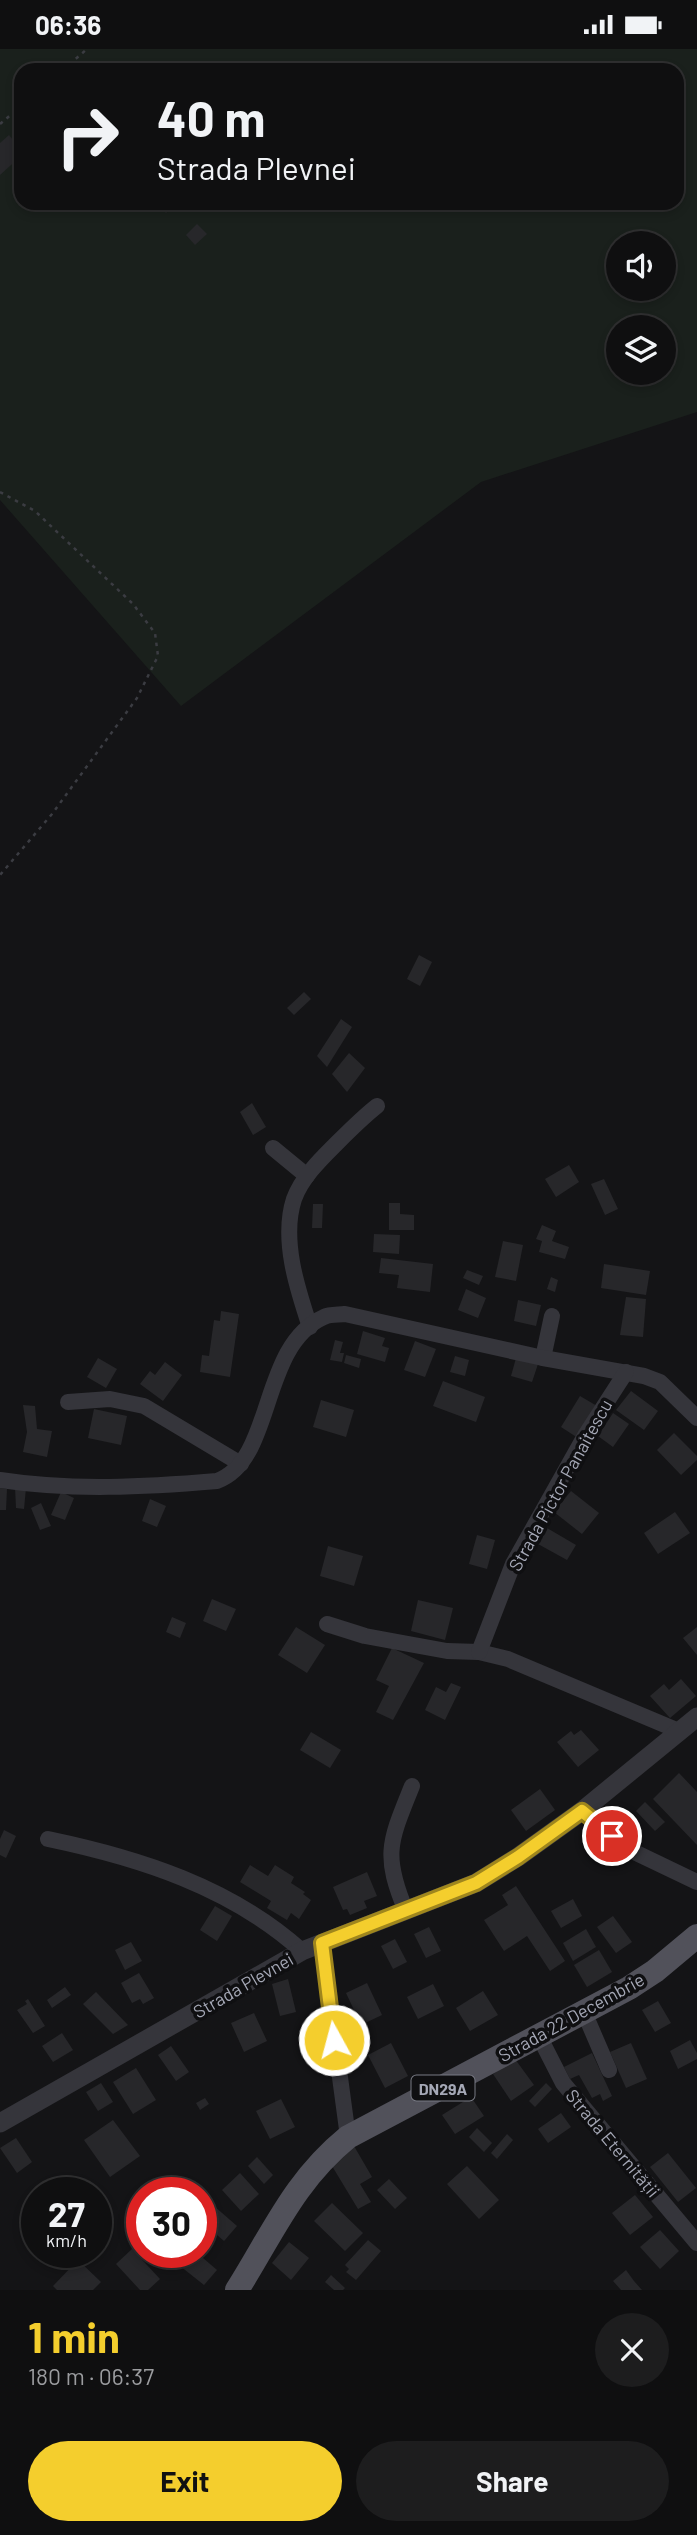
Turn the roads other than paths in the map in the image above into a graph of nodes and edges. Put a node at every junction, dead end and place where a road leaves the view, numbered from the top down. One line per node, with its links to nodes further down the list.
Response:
1 (377, 1106): 3 (street)
2 (273, 1148): 3 (street)
3 (307, 1176): 5 (street)
4 (552, 1317): 6 (street)
5 (310, 1327): 6 (street); 10 (street)
6 (543, 1358): 7 (street)
7 (626, 1372): 9 (street); 13 (street, Strada Pictor Panaitescu)
8 (68, 1402): 10 (street)
9 (697, 1418)
10 (241, 1464): 11 (street)
11 (0, 1480)
12 (327, 1624): 13 (street)
13 (479, 1652): 15 (street)
14 (697, 1717): 15 (street, Strada Plevnei)
15 (679, 1731): 17 (street, Strada Plevnei)
16 (412, 1786): 20 (street)
17 (582, 1811): 19 (street); 20 (street, Strada Plevnei)
18 (48, 1839): 23 (street)
19 (697, 1882)
20 (406, 1911): 22 (street, Strada Plevnei)
21 (697, 1936): 24 (main road, Strada 22 Decembrie / DN29A)
22 (322, 1943): 23 (street, Strada Plevnei); 28 (street)
23 (302, 1951): 27 (street, Strada Plevnei)
24 (584, 2012): 25 (main road, Strada 22 Decembrie / DN29A); 26 (street)
25 (539, 2036): 28 (main road, Strada 22 Decembrie / DN29A); 29 (street, Strada Eternității)
26 (609, 2070)
27 (0, 2123)
28 (348, 2137): 30 (main road, Strada 22 Decembrie / DN29A)
29 (697, 2243)
30 (237, 2290)

